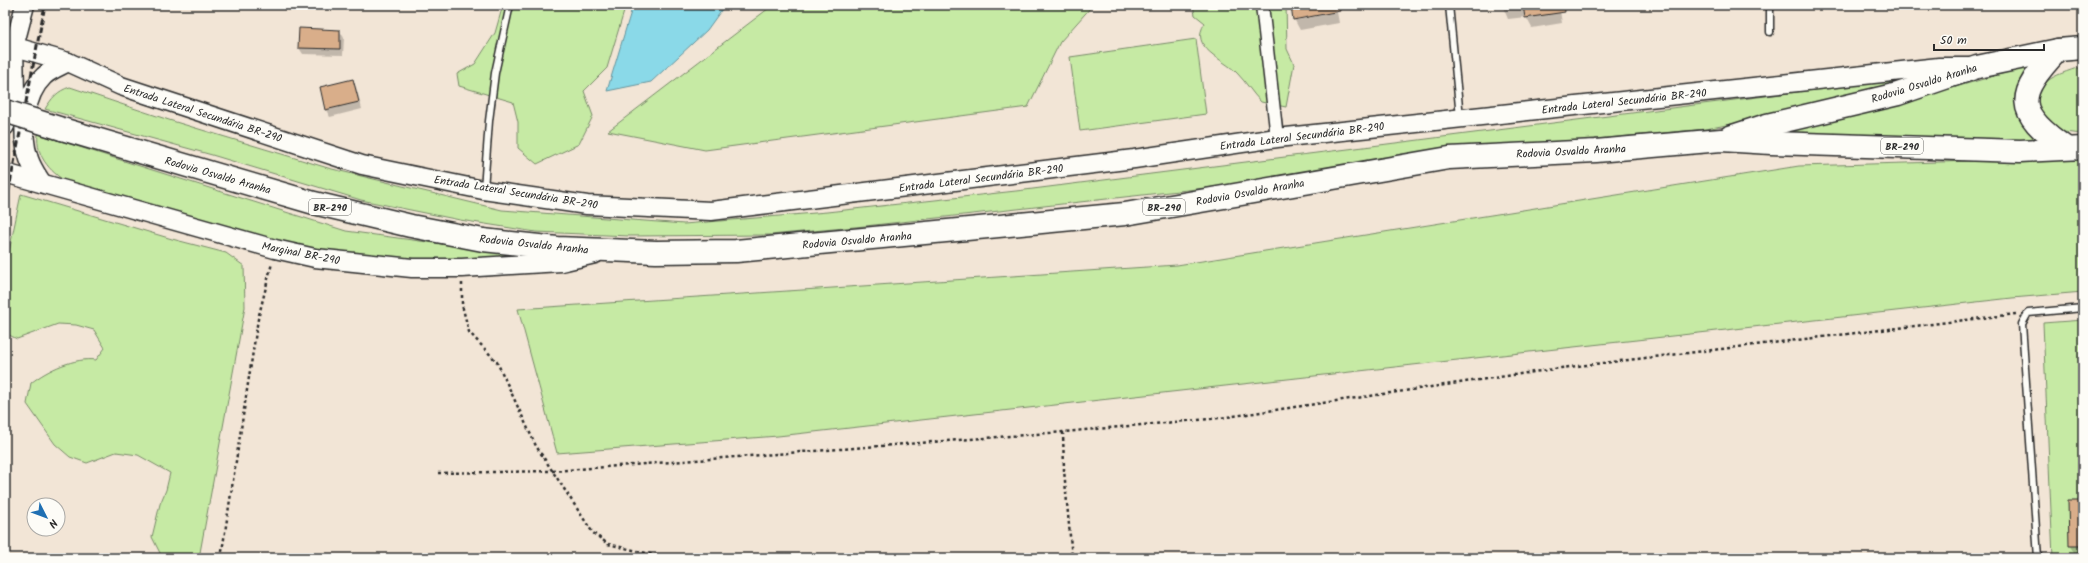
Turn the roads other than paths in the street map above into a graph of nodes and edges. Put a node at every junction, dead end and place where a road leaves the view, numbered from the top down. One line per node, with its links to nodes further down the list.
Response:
1 (25, 5): 7 (main road)
2 (510, 5): 20 (lane)
3 (1262, 5): 15 (street)
4 (1449, 5): 13 (lane)
5 (1770, 5): 6 (lane)
6 (1770, 32)
7 (10, 46): 10 (main road, Entrada Lateral Secundária BR-290); 14 (main road)
8 (2083, 48): 9 (highway, Rodovia Osvaldo Aranha / BR-290)
9 (2058, 50): 11 (highway, Rodovia Osvaldo Aranha / BR-290); 17 (highway)
10 (68, 62): 19 (main road); 20 (main road, Entrada Lateral Secundária BR-290)
11 (1977, 67): 13 (main road, Entrada Lateral Secundária BR-290); 16 (highway, Rodovia Osvaldo Aranha / BR-290)
12 (5, 112): 21 (highway, Rodovia Osvaldo Aranha / BR-290, bridge)
13 (1460, 119): 15 (main road, Entrada Lateral Secundária BR-290)
14 (5, 126)
15 (1277, 138): 20 (main road, Entrada Lateral Secundária BR-290)
16 (1721, 140): 17 (highway, Rodovia Osvaldo Aranha / BR-290); 21 (highway, Rodovia Osvaldo Aranha / BR-290)
17 (2074, 148)
18 (5, 173): 19 (main road, Marginal BR-290)
19 (42, 183): 21 (main road, Marginal BR-290)
20 (484, 190)
21 (605, 251)
22 (2083, 308): 23 (lane)
23 (2038, 558)

